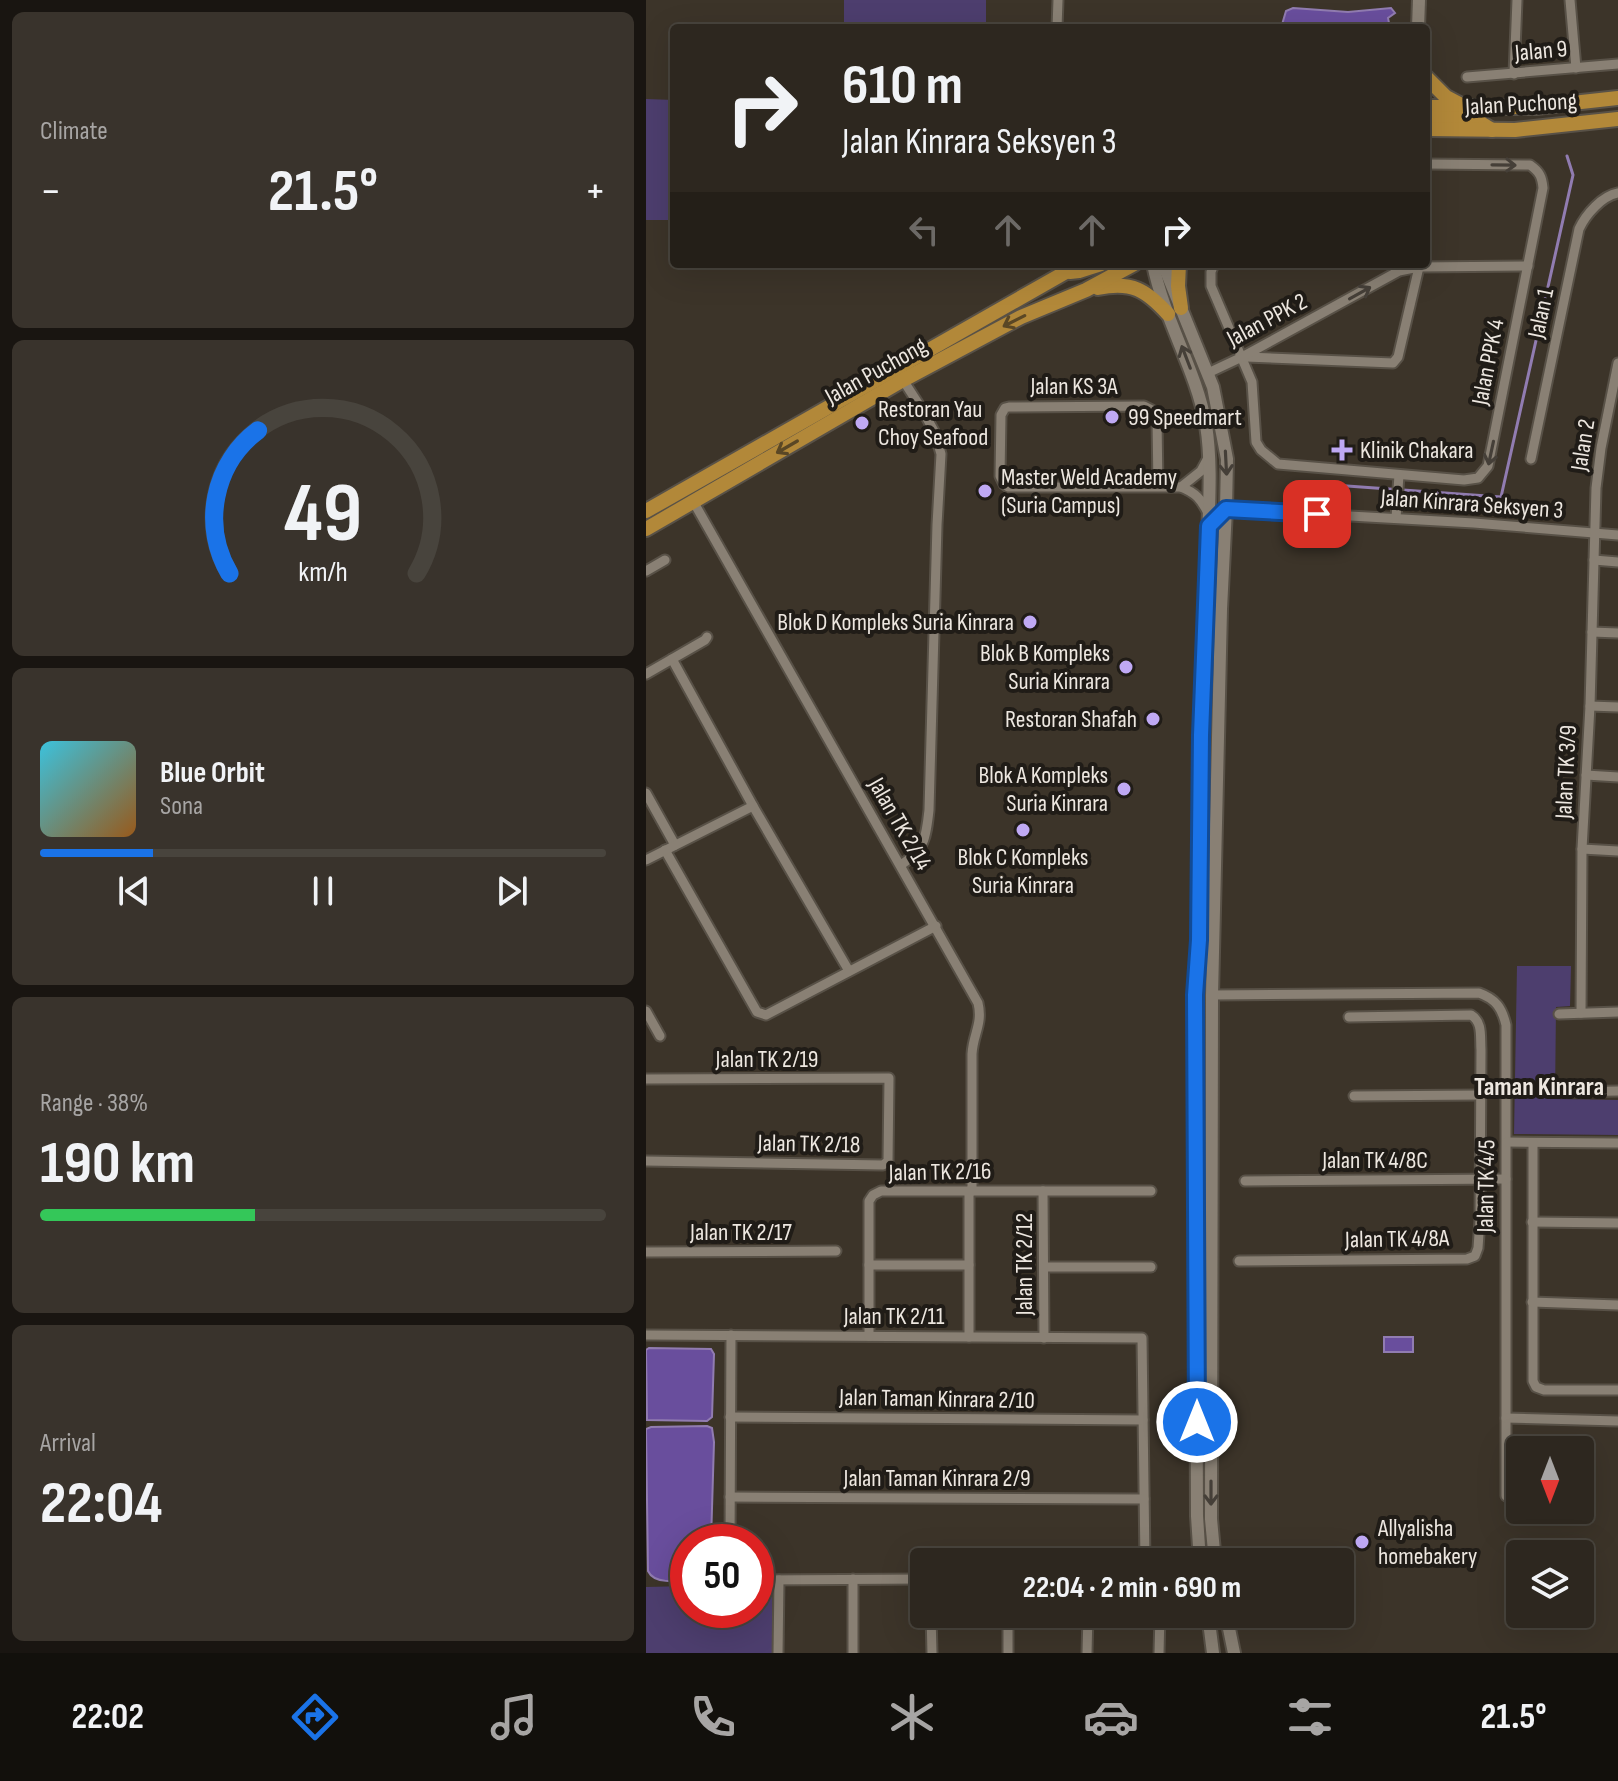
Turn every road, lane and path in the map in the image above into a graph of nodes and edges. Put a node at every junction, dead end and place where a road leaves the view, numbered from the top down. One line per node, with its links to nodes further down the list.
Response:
1 (1058, 0): 5 (street)
2 (1419, 0): 6 (main road)
3 (1517, 0): 9 (street)
4 (1570, 0): 8 (street)
5 (1057, 24)
6 (1418, 24)
7 (1618, 64): 8 (street, Jalan 9)
8 (1576, 68): 9 (street, Jalan 9)
9 (1514, 74): 10 (street, Jalan 9)
10 (1467, 77)
11 (1430, 81): 14 (main road)
12 (1618, 98): 14 (main road, Jalan Puchong)
13 (1430, 107): 14 (main road, Jalan Puchong)
14 (1482, 108)
15 (1430, 117): 18 (main road)
16 (1618, 119): 18 (main road, Jalan Puchong)
17 (1430, 129): 18 (main road, Jalan Puchong)
18 (1492, 130)
19 (1430, 164): 21 (street, Jalan PPK 4, one-way to 21)
20 (1618, 193): 40 (street, Jalan 1)
21 (1528, 266): 22 (street, Jalan PPK 2); 41 (street, Jalan PPK 4, one-way to 41)
22 (1430, 267)
23 (1072, 268): 32 (main road, Jalan Puchong)
24 (1088, 268): 32 (main road)
25 (1127, 268): 33 (main road, Jalan Puchong)
26 (1155, 268): 34 (main road)
27 (1163, 268): 34 (main road)
28 (1179, 268): 34 (main road)
29 (1212, 268): 35 (street, Jalan PPK 4)
30 (1414, 268): 35 (street, Jalan PPK 2, one-way to 30)
31 (1419, 268): 35 (street)
32 (1065, 272): 47 (main road, Jalan Puchong)
33 (1086, 290): 34 (main road); 38 (main road, Jalan Puchong, one-way to 38)
34 (1175, 311): 37 (main road); 39 (main road, one-way to 34)
35 (1242, 357): 37 (street, Jalan PPK 2); 41 (street, Jalan PPK 4)
36 (1618, 363): 51 (street, Jalan 2)
37 (1208, 373): 46 (main road, one-way to 46)
38 (903, 380): 45 (main road, Jalan Puchong, one-way to 45); 73 (street)
39 (1209, 457): 43 (street); 44 (main road)
40 (1531, 459)
41 (1399, 479): 48 (street)
42 (1158, 487): 42 (street, Jalan KS 3A); 43 (street, Jalan KS 3A)
43 (1181, 487): 49 (street)
44 (1209, 494): 46 (street); 49 (main road)
45 (693, 501): 50 (main road, Jalan Puchong); 73 (street, Jalan TK 2/14)
46 (1226, 509): 48 (street, Jalan Kinrara Seksyen 3); 49 (street); 77 (main road)
47 (646, 511)
48 (1397, 514): 51 (street, Jalan Kinrara Seksyen 3)
49 (1209, 521): 75 (main road)
50 (646, 529)
51 (1594, 533): 52 (street, Jalan Kinrara Seksyen 3); 54 (street, Jalan TK 3/9)
52 (1618, 535)
53 (665, 560): 56 (street)
54 (1594, 560): 55 (street); 57 (street, Jalan TK 3/9)
55 (1618, 562)
56 (646, 571)
57 (1592, 632): 58 (street); 62 (street, Jalan TK 3/9)
58 (1618, 633)
59 (707, 637): 60 (street)
60 (672, 659): 61 (street); 67 (street)
61 (646, 674)
62 (1590, 706): 63 (street); 64 (street, Jalan TK 3/9)
63 (1618, 707)
64 (1586, 775): 65 (street); 69 (street, Jalan TK 3/9)
65 (1618, 777)
66 (646, 793): 68 (street)
67 (753, 806): 68 (street); 76 (street)
68 (675, 845): 70 (street)
69 (1582, 849): 71 (street); 80 (street, Jalan TK 3/9)
70 (665, 850): 72 (street); 76 (street)
71 (1618, 851)
72 (646, 860)
73 (901, 865): 74 (street, Jalan TK 2/14)
74 (936, 926): 76 (street); 98 (street, Jalan TK 2/14)
75 (1199, 940): 77 (main road); 84 (main road)
76 (849, 971)
77 (1212, 995): 84 (main road); 91 (street, Jalan TK 4/5); 128 (main road, one-way to 128)
78 (646, 1011): 83 (street)
79 (1618, 1012): 80 (street)
80 (1581, 1013): 81 (street)
81 (1559, 1014)
82 (1349, 1017): 89 (street, Jalan TK 4/8A)
83 (660, 1036)
84 (1196, 1074): 127 (main road)
85 (889, 1078): 86 (street, Jalan TK 2/19); 94 (street, Jalan TK 2/18)
86 (646, 1079)
87 (1618, 1091): 88 (street)
88 (1564, 1092)
89 (1481, 1095): 90 (street); 95 (street, Jalan TK 4/8A)
90 (1354, 1096)
91 (1507, 1142): 92 (street); 96 (street, Jalan TK 4/5)
92 (1533, 1143): 93 (street); 101 (street)
93 (1618, 1143)
94 (646, 1161)
95 (1481, 1179): 96 (street, Jalan TK 4/8C); 97 (street, Jalan TK 4/8C); 105 (street, Jalan TK 4/8A)
96 (1506, 1179): 119 (street, Jalan TK 4/5)
97 (1245, 1181)
98 (970, 1191): 99 (street, Jalan TK 2/16); 106 (street, Jalan TK 2/16); 107 (street, Jalan TK 2/14)
99 (1043, 1191): 100 (street, Jalan TK 2/16); 108 (street, Jalan TK 2/12)
100 (1151, 1191)
101 (1532, 1222): 102 (street); 110 (street)
102 (1618, 1223)
103 (836, 1251): 104 (street, Jalan TK 2/17)
104 (646, 1252)
105 (1239, 1261)
106 (869, 1265): 107 (street); 114 (street, Jalan TK 2/16)
107 (969, 1265): 115 (street, Jalan TK 2/14)
108 (1044, 1267): 109 (street); 116 (street, Jalan TK 2/12)
109 (1151, 1267)
110 (1532, 1302): 111 (street); 117 (street)
111 (1618, 1305)
112 (646, 1335): 113 (street, Jalan TK 2/11)
113 (731, 1335): 114 (street, Jalan TK 2/11); 118 (street)
114 (869, 1336): 115 (street, Jalan TK 2/11)
115 (969, 1337): 116 (street, Jalan TK 2/11)
116 (1044, 1338): 120 (street, Jalan TK 2/11)
117 (1618, 1390)
118 (730, 1417): 120 (street, Jalan Taman Kinrara 2/10); 123 (street)
119 (1506, 1418): 121 (street); 122 (street, Jalan TK 4/5)
120 (1143, 1420): 124 (street)
121 (1618, 1421)
122 (1506, 1436)
123 (730, 1497): 124 (street, Jalan Taman Kinrara 2/9); 125 (street)
124 (1144, 1499): 126 (street)
125 (730, 1524)
126 (1145, 1548)
127 (1199, 1548)
128 (1214, 1548)
129 (853, 1579): 130 (street); 132 (street); 140 (street)
130 (910, 1579)
131 (774, 1580): 132 (street)
132 (779, 1580): 139 (street)
133 (931, 1628): 141 (street)
134 (1008, 1628): 142 (street)
135 (1088, 1628): 143 (street)
136 (1160, 1628): 144 (street)
137 (1210, 1628): 145 (main road)
138 (1229, 1628): 146 (main road)
139 (778, 1653)
140 (853, 1653)
141 (932, 1653)
142 (1008, 1653)
143 (1087, 1653)
144 (1159, 1653)
145 (1213, 1653)
146 (1234, 1653)

